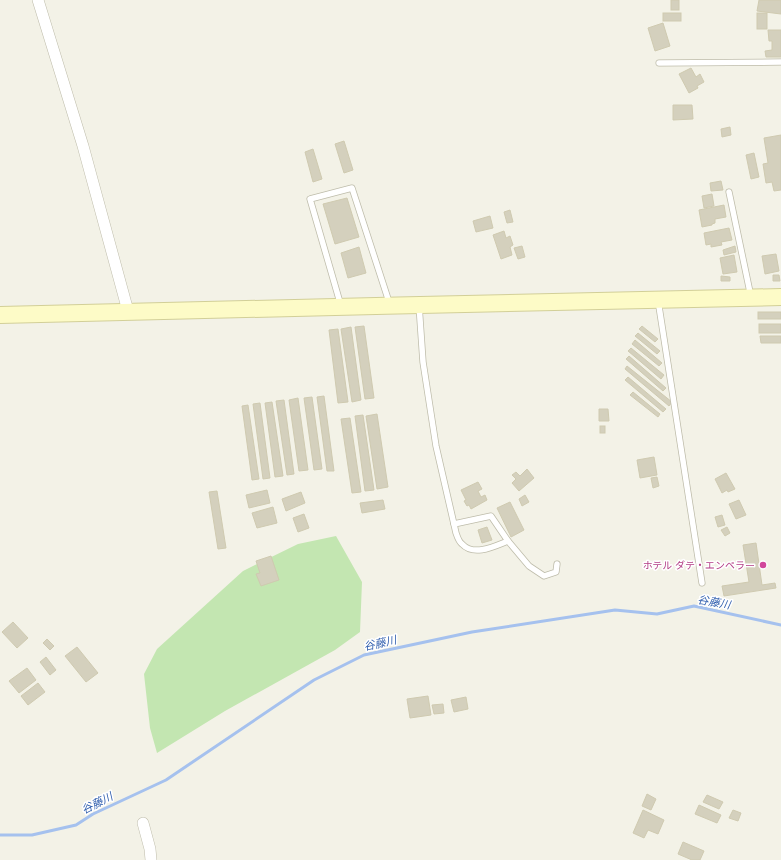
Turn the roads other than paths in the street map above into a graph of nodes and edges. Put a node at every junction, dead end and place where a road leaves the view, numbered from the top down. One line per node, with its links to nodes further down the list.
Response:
1 (38, 0): 11 (street)
2 (781, 62): 3 (lane)
3 (659, 64)
4 (729, 192): 6 (lane)
5 (781, 297): 6 (street)
6 (752, 298): 7 (street)
7 (658, 300): 8 (street); 16 (lane)
8 (419, 304): 9 (street); 13 (lane)
9 (390, 305): 10 (street); 10 (lane)
10 (342, 306): 11 (street)
11 (128, 311): 12 (street)
12 (0, 315)
13 (454, 524): 14 (lane); 14 (lane)
14 (508, 541): 15 (lane)
15 (557, 564)
16 (702, 582)
17 (143, 823): 18 (street)
18 (151, 860)

